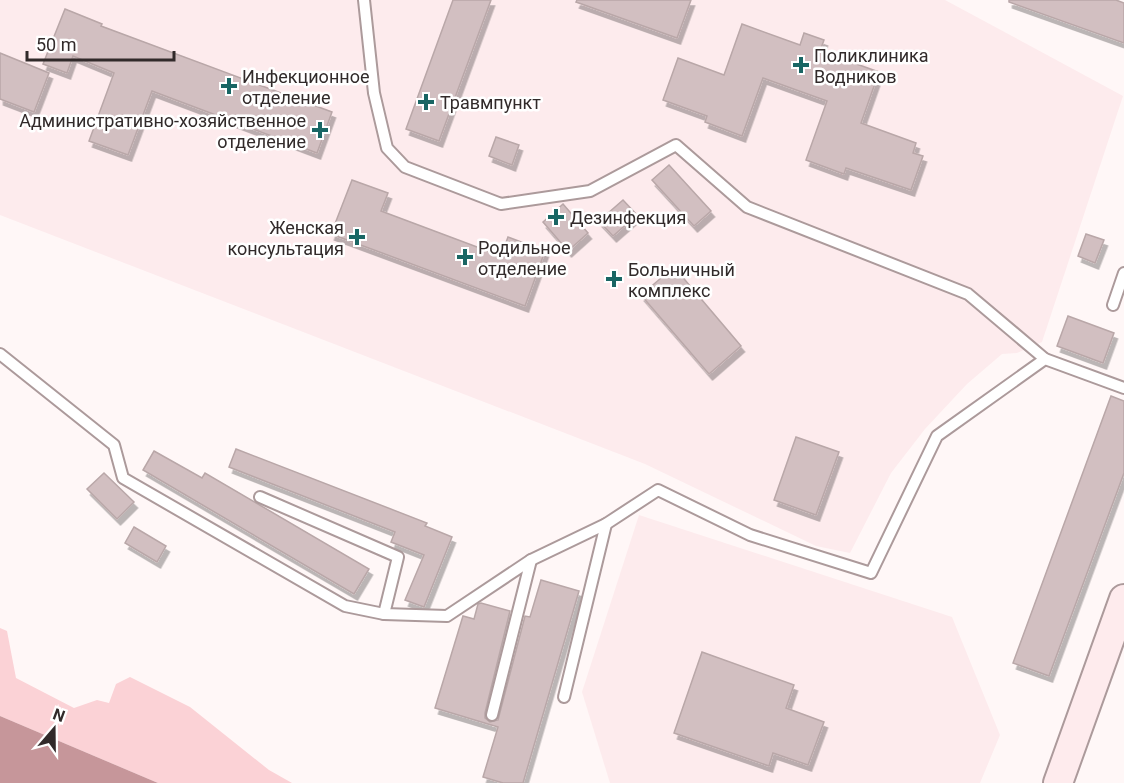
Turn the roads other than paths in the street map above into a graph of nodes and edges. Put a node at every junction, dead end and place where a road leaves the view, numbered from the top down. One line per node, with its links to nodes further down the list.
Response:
1 (364, 0): 5 (lane)
2 (1124, 273): 3 (lane)
3 (1113, 305)
4 (0, 354): 11 (lane)
5 (1045, 359): 6 (lane); 8 (lane)
6 (1124, 388)
7 (260, 496): 11 (lane)
8 (606, 524): 9 (lane); 12 (lane)
9 (531, 560): 11 (lane); 13 (lane)
10 (1124, 599): 14 (street)
11 (384, 614)
12 (564, 697)
13 (492, 715)
14 (1058, 783)

